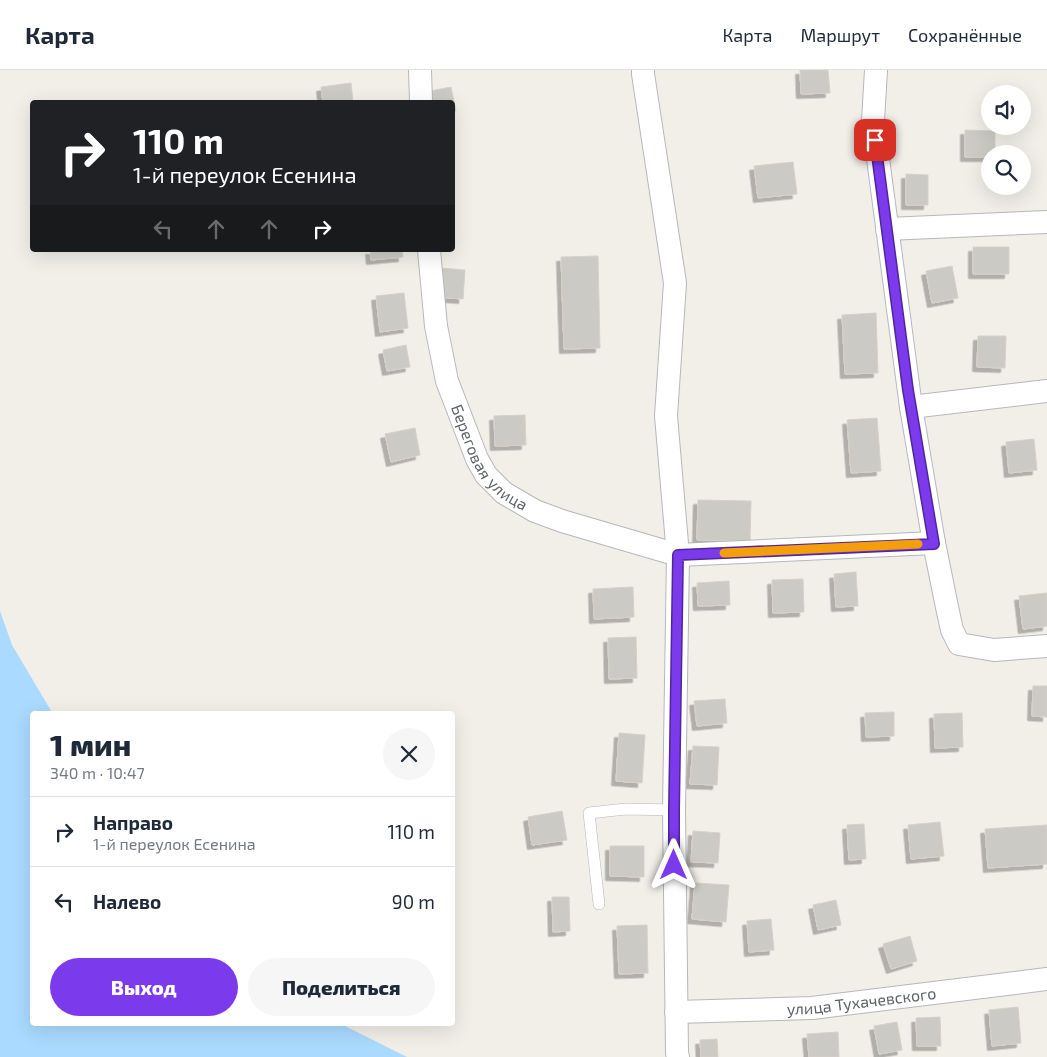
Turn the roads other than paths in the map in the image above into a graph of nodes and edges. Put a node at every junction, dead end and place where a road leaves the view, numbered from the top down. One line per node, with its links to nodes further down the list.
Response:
1 (420, 70): 4 (street)
2 (643, 70): 11 (street)
3 (876, 70): 6 (street)
4 (421, 100)
5 (1047, 222): 6 (street)
6 (887, 229): 9 (street)
7 (429, 252): 11 (street, Береговая улица)
8 (1047, 391): 9 (street)
9 (911, 406): 10 (street)
10 (934, 544): 11 (street, Береговая улица); 12 (street)
11 (678, 555): 13 (street)
12 (1047, 646)
13 (674, 810): 14 (lane); 16 (street)
14 (599, 904)
15 (1047, 979): 16 (street, улица Тухачевского)
16 (676, 1012): 17 (street)
17 (678, 1057)

